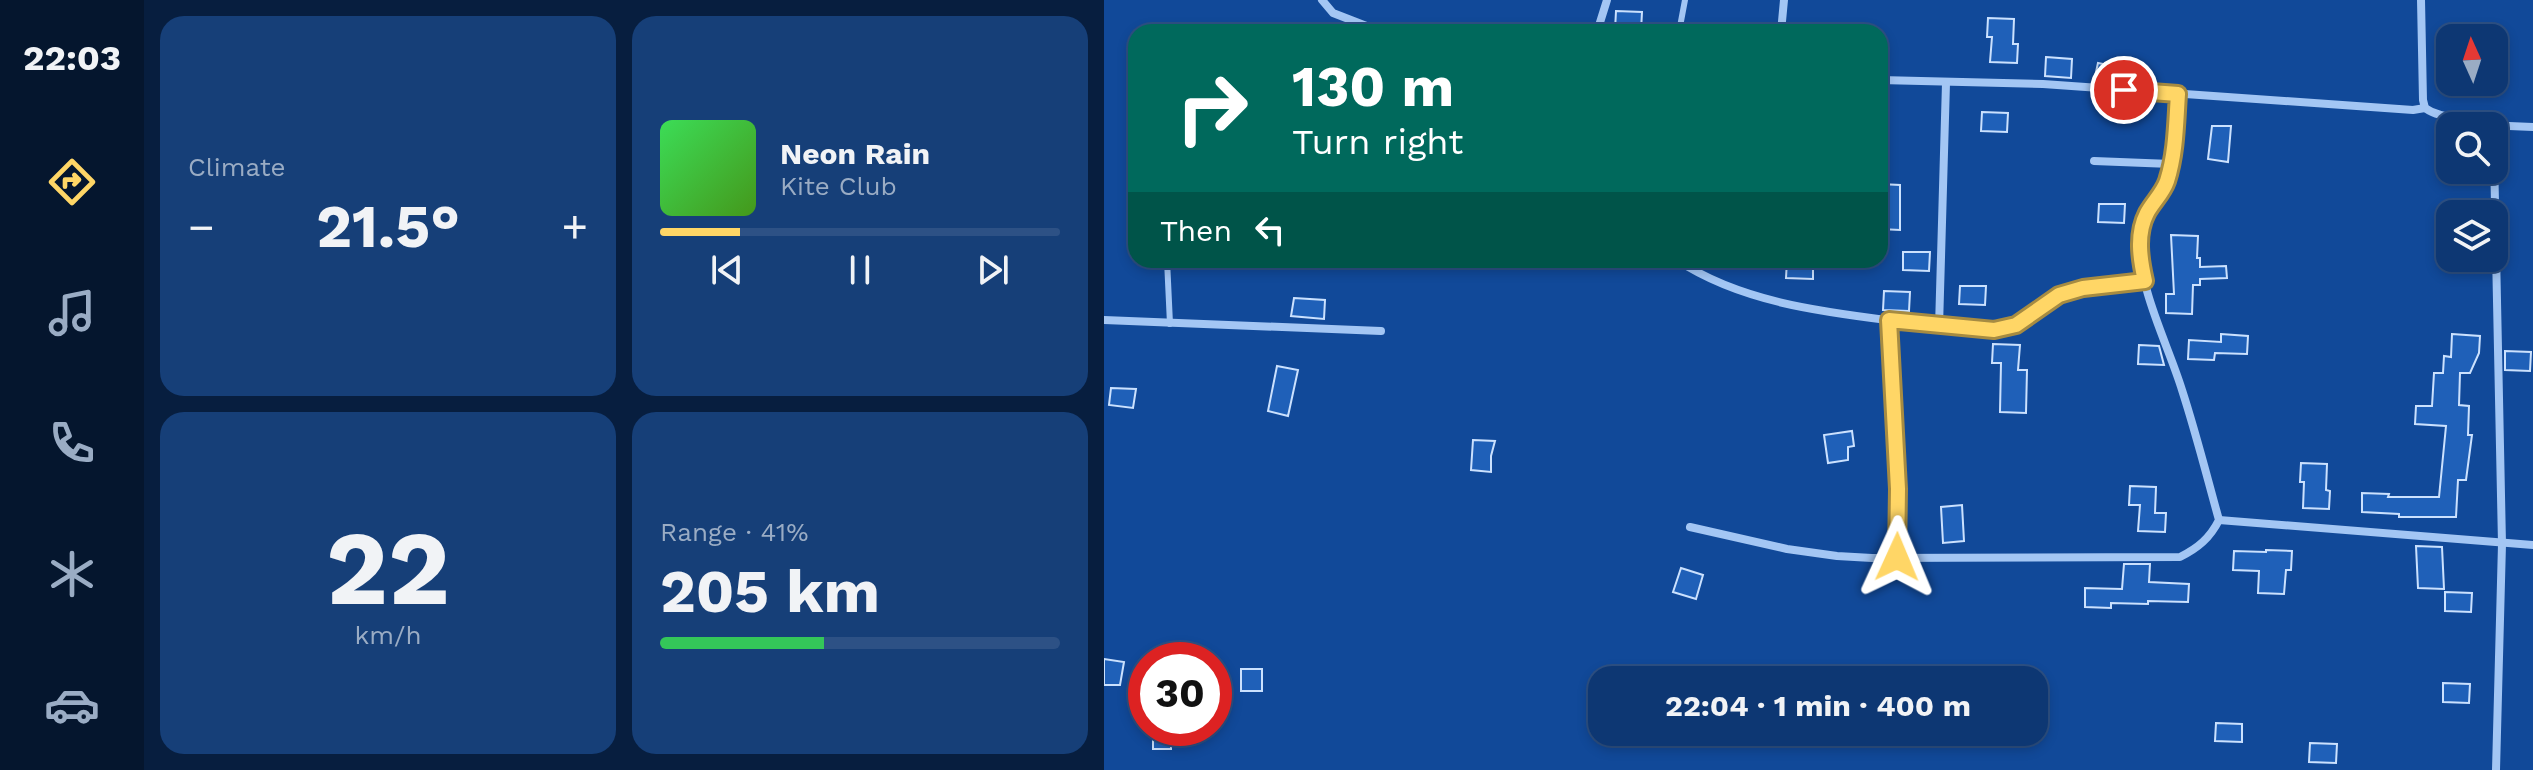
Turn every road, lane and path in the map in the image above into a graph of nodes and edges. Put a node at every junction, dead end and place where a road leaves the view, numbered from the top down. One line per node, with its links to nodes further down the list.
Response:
1 (1322, 0): 6 (street)
2 (1607, 0): 7 (street)
3 (1685, 0): 8 (lane)
4 (1784, 0): 9 (street)
5 (2421, 0): 13 (street)
6 (1361, 24)
7 (1600, 24)
8 (1680, 24)
9 (1782, 24)
10 (1888, 80): 11 (street)
11 (1946, 83): 12 (street); 26 (street)
12 (2178, 94): 13 (street); 18 (street)
13 (2425, 108): 14 (street)
14 (2436, 114)
15 (2508, 126): 16 (street)
16 (2533, 127)
17 (2094, 161): 18 (street)
18 (2171, 164): 22 (street)
19 (2495, 184): 30 (street)
20 (1167, 268): 25 (lane)
21 (1693, 268): 24 (street)
22 (2145, 281): 26 (street); 28 (street)
23 (1104, 320): 25 (street)
24 (1889, 320): 26 (street); 32 (street)
25 (1170, 324): 27 (street)
26 (1939, 327)
27 (1381, 331)
28 (2219, 520): 30 (street); 32 (street)
29 (1690, 527): 32 (street)
30 (2502, 544): 31 (street); 33 (street)
31 (2533, 545)
32 (1897, 557)
33 (2496, 770)

